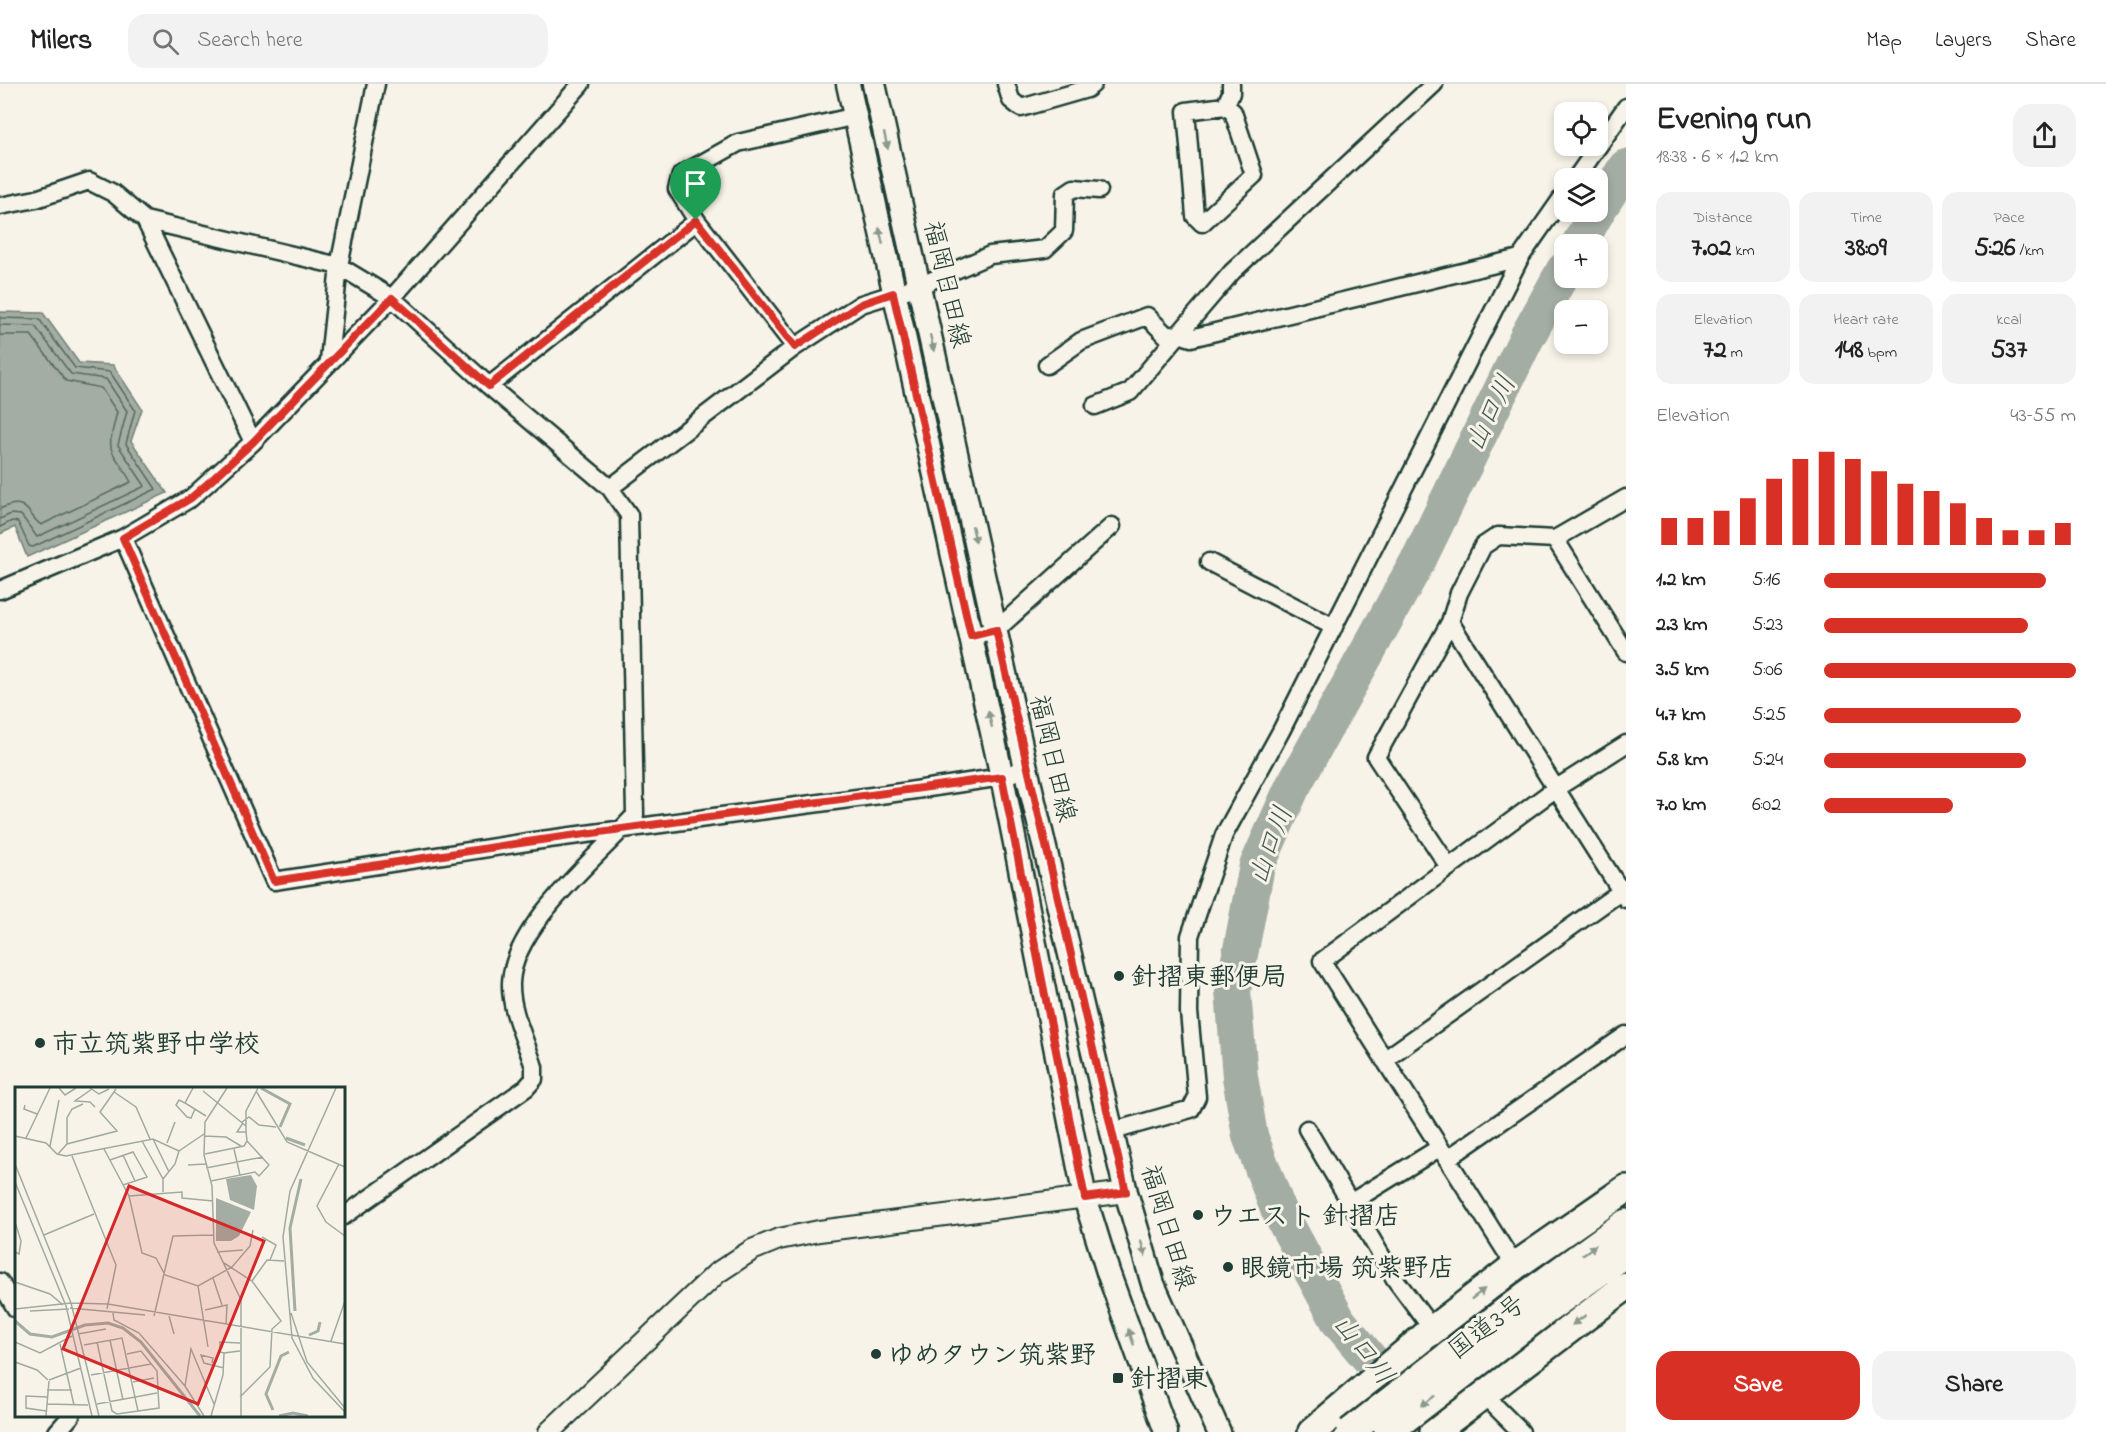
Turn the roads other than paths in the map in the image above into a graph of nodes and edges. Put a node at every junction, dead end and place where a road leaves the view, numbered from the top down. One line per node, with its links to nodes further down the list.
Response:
1 (376, 84): 19 (street)
2 (581, 84): 22 (street)
3 (848, 84): 11 (main road)
4 (874, 84): 20 (main road, 福岡日田線, one-way to 20)
5 (1006, 84): 6 (street)
6 (1093, 84)
7 (1231, 84): 9 (street)
8 (1434, 84): 23 (street)
9 (1225, 106): 9 (street)
10 (1626, 107): 12 (street)
11 (856, 116): 17 (street); 21 (main road, one-way to 11)
12 (1583, 168)
13 (1099, 190): 20 (street)
14 (0, 206): 16 (street)
15 (1554, 209): 18 (street)
16 (145, 220): 19 (street); 29 (street)
17 (696, 220): 24 (street); 27 (street)
18 (1520, 258): 23 (street); 38 (street)
19 (339, 266): 22 (street); 25 (street)
20 (919, 286): 21 (street); 39 (main road, 福岡日田線, one-way to 39)
21 (893, 293): 24 (street); 40 (main road)
22 (392, 298): 25 (street); 27 (street)
23 (1179, 334): 26 (street); 28 (street)
24 (795, 347): 30 (street)
25 (329, 360): 29 (street)
26 (1047, 365)
27 (489, 386): 30 (street)
28 (1095, 406)
29 (253, 442): 33 (street)
30 (610, 488): 46 (street)
31 (1626, 498): 34 (street)
32 (1112, 526): 39 (street)
33 (123, 538): 36 (street); 46 (street)
34 (1555, 539): 37 (street); 41 (street)
35 (1209, 562): 38 (street)
36 (0, 590)
37 (1450, 621): 45 (street); 47 (street)
38 (1334, 627): 52 (street)
39 (996, 630): 40 (street); 43 (main road, 福岡日田線)
40 (971, 636): 44 (main road, one-way to 40)
41 (1626, 652)
42 (1626, 744): 45 (street)
43 (1026, 768): 44 (street); 52 (main road, 福岡日田線)
44 (1002, 777): 46 (street); 56 (main road)
45 (1555, 789): 47 (street); 48 (street)
46 (623, 829): 58 (street)
47 (1449, 867): 50 (street)
48 (1624, 893): 50 (street)
49 (1626, 1035): 53 (street)
50 (1384, 1060): 53 (street)
51 (1306, 1130): 57 (street)
52 (1113, 1131): 55 (main road, 福岡日田線)
53 (1443, 1154): 57 (street); 61 (street)
54 (1626, 1189): 61 (highway)
55 (1126, 1192): 56 (street); 72 (main road, 福岡日田線, one-way to 72)
56 (1085, 1198): 70 (street); 71 (main road, one-way to 56)
57 (1350, 1203): 66 (street)
58 (345, 1215)
59 (1626, 1223): 64 (highway, 国道3号, one-way to 59)
60 (1626, 1253): 64 (highway, 国道3号)
61 (1515, 1266): 66 (highway, one-way to 61)
62 (0, 1282): 65 (street)
63 (1626, 1286): 67 (highway, one-way to 67)
64 (1533, 1305): 74 (highway, 国道3号, bridge); 75 (highway, 国道3号, one-way to 75, bridge)
65 (15, 1307)
66 (1428, 1334): 67 (street); 73 (highway)
67 (1476, 1399): 76 (highway); 77 (street)
68 (70, 1417): 69 (street)
69 (57, 1432)
70 (549, 1432)
71 (1166, 1432)
72 (1219, 1432)
73 (1312, 1432)
74 (1350, 1432)
75 (1388, 1432)
76 (1434, 1432)
77 (1521, 1432)

